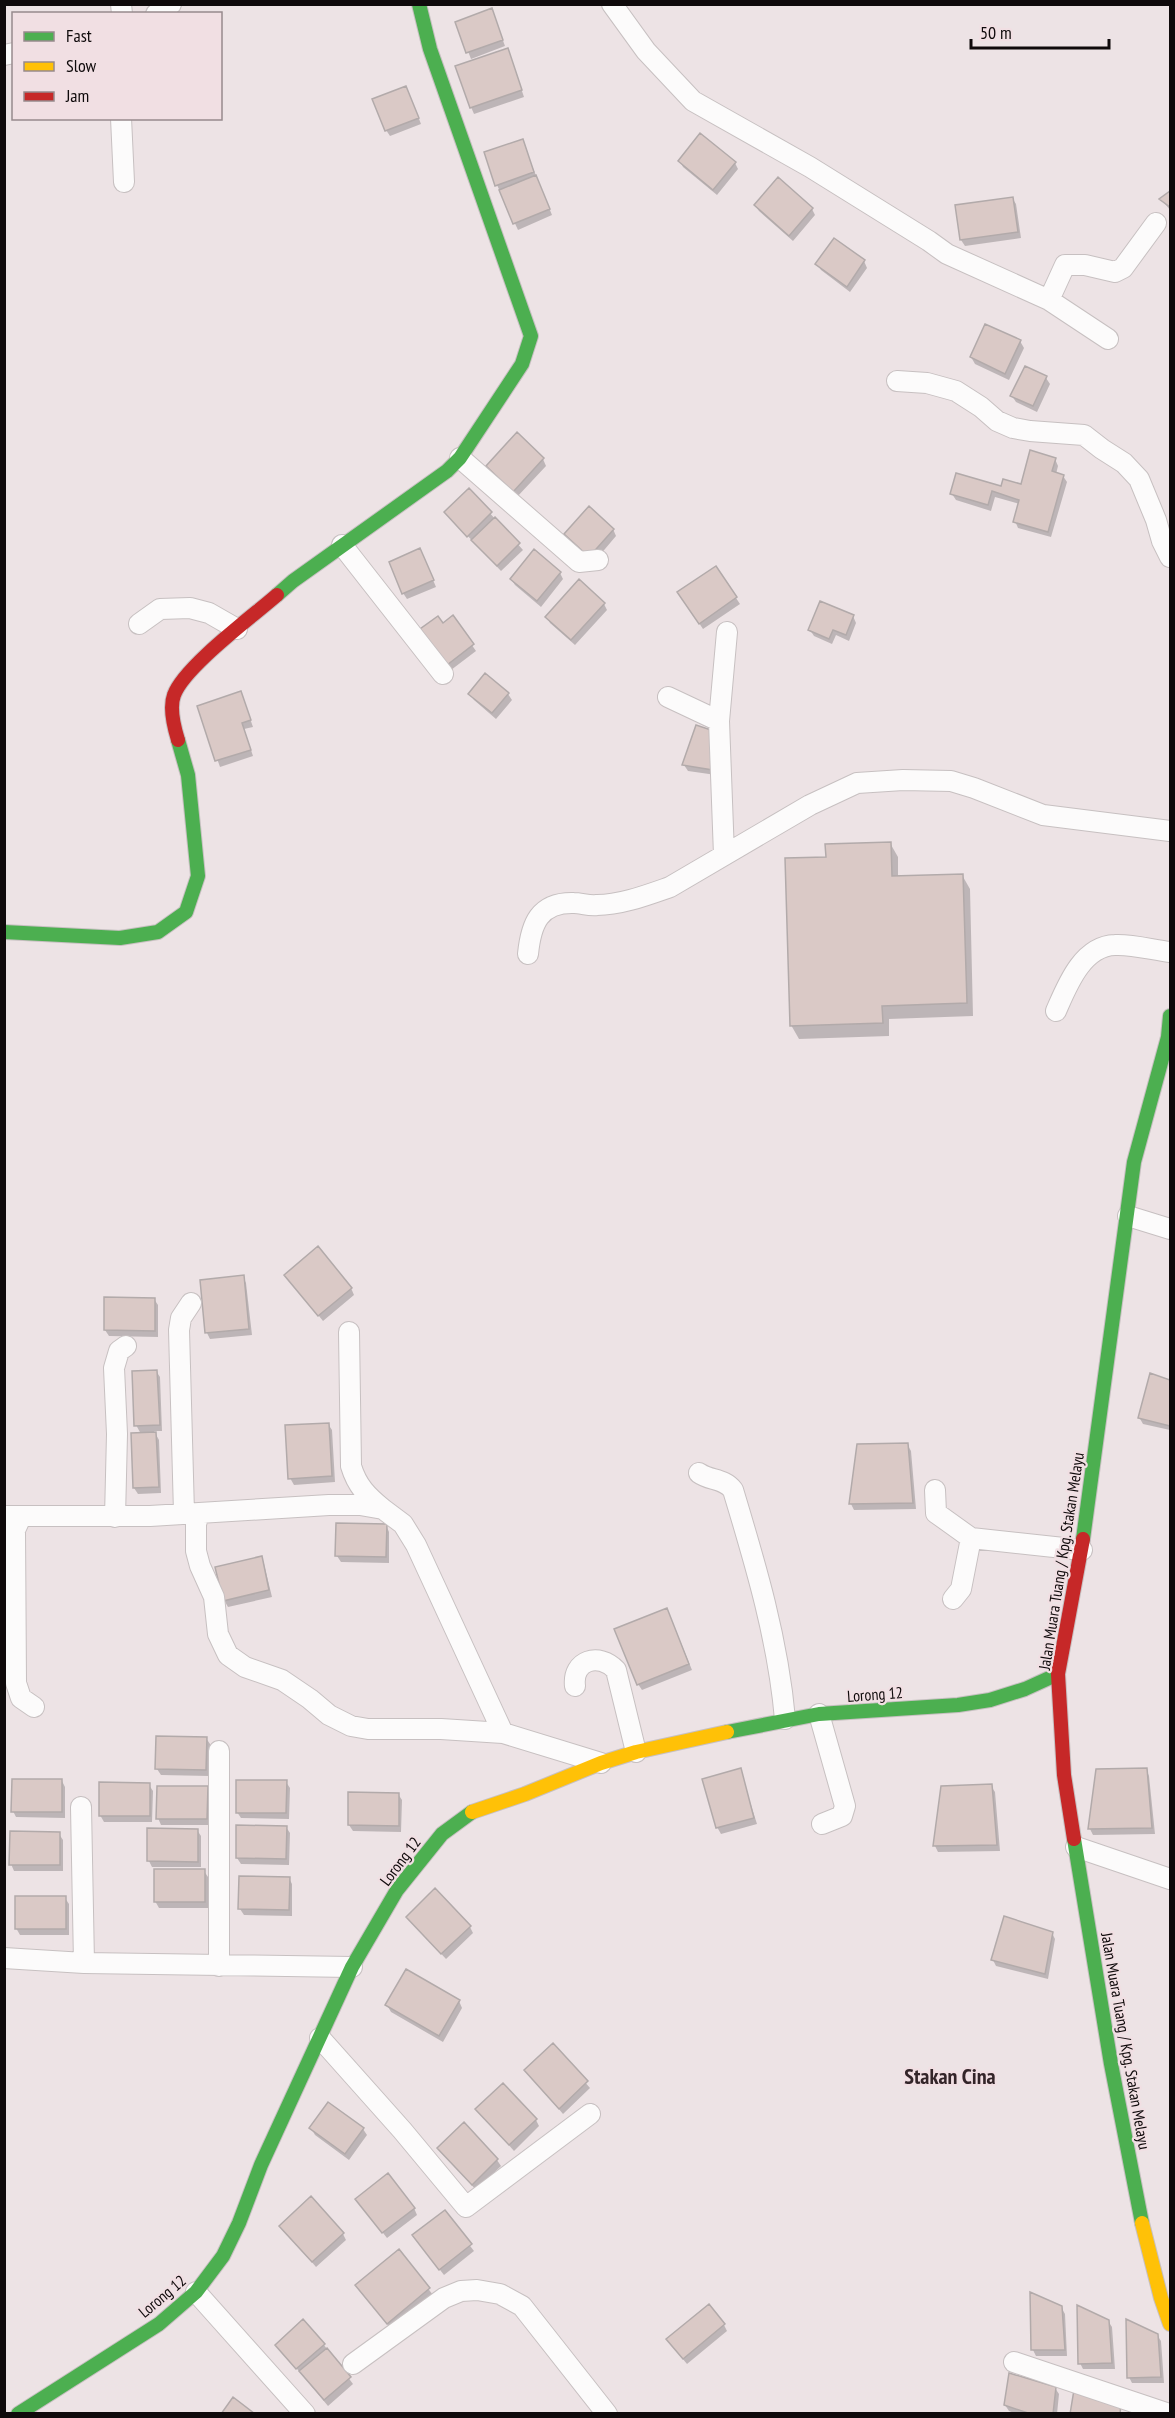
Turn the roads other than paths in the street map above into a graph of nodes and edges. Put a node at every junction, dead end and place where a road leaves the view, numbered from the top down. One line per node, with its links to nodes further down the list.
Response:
1 (419, 4): 9 (street)
2 (612, 4): 6 (street)
3 (122, 120): 4 (street)
4 (124, 182)
5 (1156, 223): 6 (street)
6 (1049, 300): 7 (street)
7 (1108, 339)
8 (897, 381): 11 (street)
9 (460, 458): 10 (street); 12 (street)
10 (342, 545): 14 (street); 16 (street)
11 (1170, 557)
12 (598, 561)
13 (139, 624): 14 (street)
14 (237, 629): 21 (street)
15 (727, 632): 18 (street)
16 (443, 674)
17 (668, 697): 18 (street)
18 (719, 721): 20 (street)
19 (1170, 831): 20 (street)
20 (724, 855): 23 (street)
21 (4, 932)
22 (1170, 952): 24 (street)
23 (528, 954)
24 (1056, 1011)
25 (1170, 1016): 26 (street, Jalan Muara Tuang / Kpg. Stakan Melayu)
26 (1169, 1037): 27 (street, Jalan Muara Tuang / Kpg. Stakan Melayu)
27 (1128, 1216): 28 (street); 39 (street, Jalan Muara Tuang / Kpg. Stakan Melayu)
28 (1170, 1229)
29 (191, 1303): 35 (street)
30 (349, 1332): 34 (street)
31 (126, 1346): 37 (street)
32 (699, 1473): 45 (street)
33 (935, 1490): 38 (street)
34 (383, 1509): 35 (street); 46 (street)
35 (191, 1513): 37 (street); 46 (street)
36 (13, 1517): 37 (street); 43 (street)
37 (115, 1517)
38 (971, 1538): 39 (street); 40 (street)
39 (1082, 1550): 41 (street, Jalan Muara Tuang / Kpg. Stakan Melayu)
40 (953, 1599)
41 (1058, 1674): 44 (street, Lorong 12); 52 (street, Jalan Muara Tuang / Kpg. Stakan Melayu)
42 (574, 1686): 48 (street)
43 (34, 1707)
44 (819, 1714): 45 (street, Lorong 12); 51 (street)
45 (785, 1719): 48 (street, Lorong 12)
46 (503, 1733): 49 (street)
47 (219, 1751): 56 (street)
48 (636, 1752): 49 (street, Lorong 12)
49 (602, 1763): 57 (street, Lorong 12)
50 (81, 1807): 55 (street)
51 (822, 1824)
52 (1076, 1847): 53 (street); 61 (street, Jalan Muara Tuang / Kpg. Stakan Melayu)
53 (1170, 1879)
54 (4, 1958): 55 (street)
55 (84, 1963): 56 (street)
56 (219, 1966): 57 (street)
57 (352, 1967): 58 (street, Lorong 12)
58 (320, 2038): 59 (street); 60 (street, Lorong 12)
59 (590, 2114)
60 (196, 2292): 64 (street, Lorong 12); 65 (street)
61 (1170, 2324)
62 (1014, 2362): 67 (street)
63 (353, 2364): 66 (street)
64 (18, 2414)
65 (305, 2414)
66 (607, 2414)
67 (1169, 2414)

